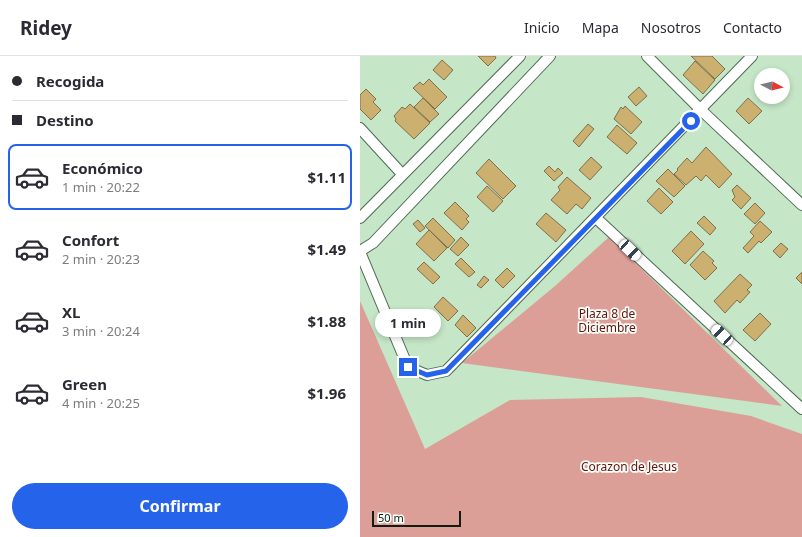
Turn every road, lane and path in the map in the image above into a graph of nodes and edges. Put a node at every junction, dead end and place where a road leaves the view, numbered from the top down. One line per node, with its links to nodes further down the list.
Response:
1 (520, 56): 7 (street)
2 (550, 56): 11 (street)
3 (647, 56): 5 (street)
4 (752, 56): 5 (street)
5 (701, 110): 8 (street); 10 (street)
6 (360, 128): 7 (street)
7 (402, 174): 9 (street)
8 (802, 206)
9 (360, 218)
10 (596, 218): 11 (street); 12 (street)
11 (360, 251)
12 (802, 409)

